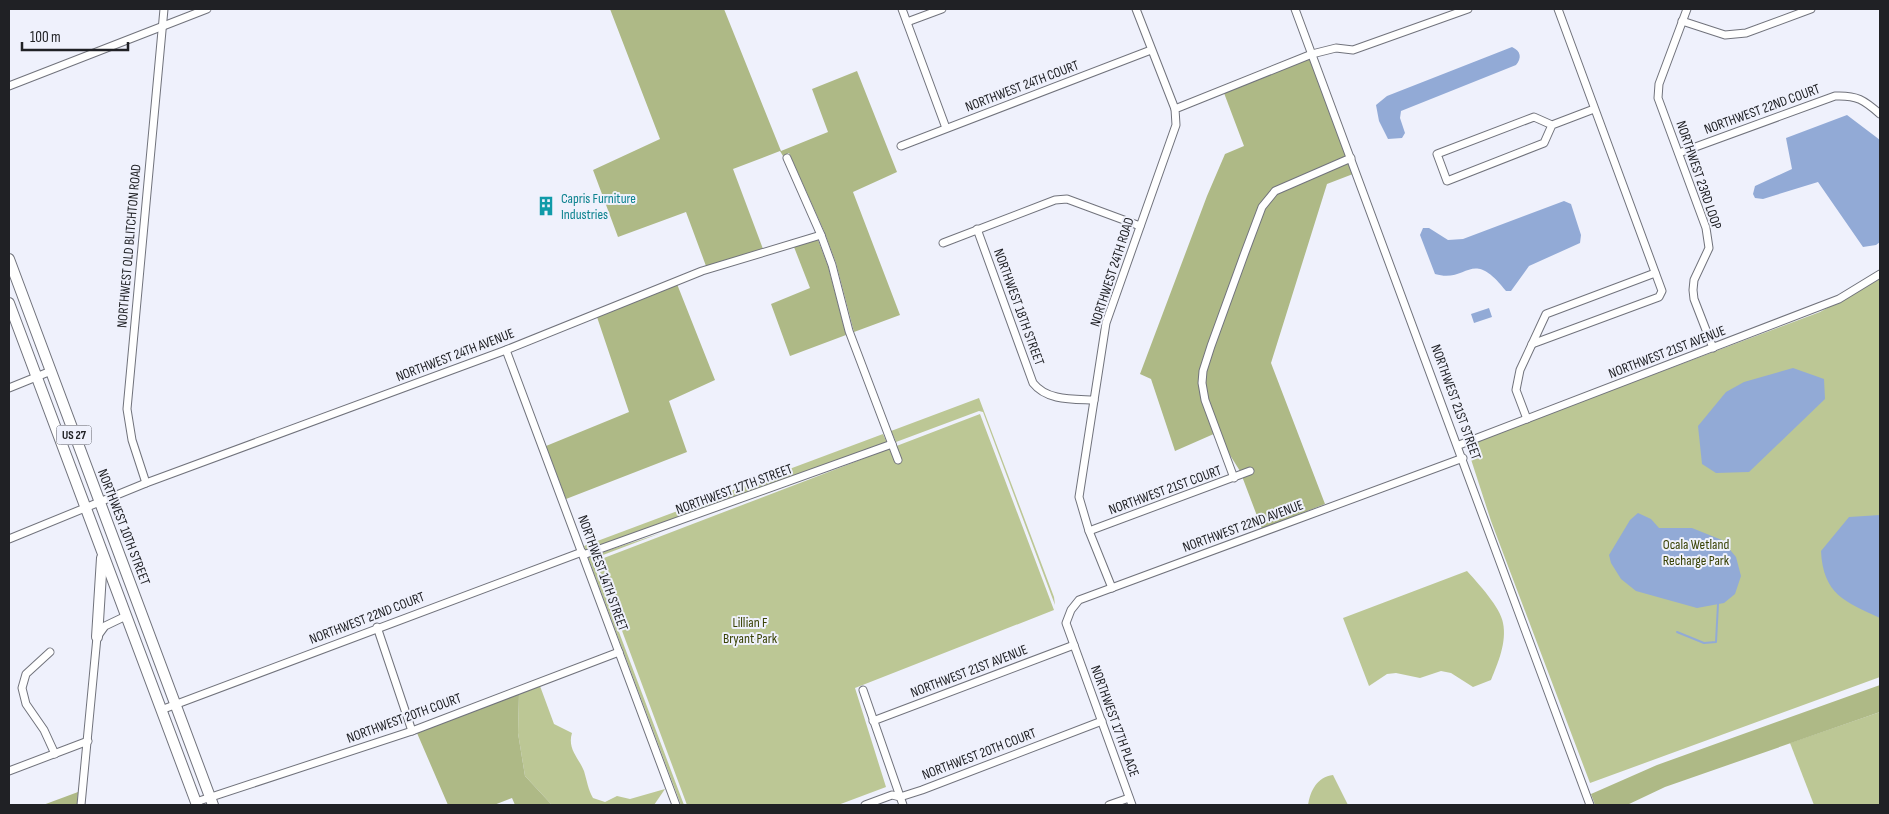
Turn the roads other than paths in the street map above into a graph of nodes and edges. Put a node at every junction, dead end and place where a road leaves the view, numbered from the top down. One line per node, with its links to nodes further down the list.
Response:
1 (164, 9): 13 (street, NORTHWEST OLD BLITCHTON ROAD)
2 (207, 9): 13 (street)
3 (902, 9): 12 (street)
4 (942, 9): 12 (street)
5 (1136, 9): 14 (street)
6 (1295, 9): 15 (street, NORTHWEST 21ST STREET)
7 (1468, 9): 15 (street)
8 (1558, 9): 18 (street)
9 (1686, 9): 11 (street, NORTHWEST 23RD LOOP)
10 (1811, 9): 11 (street)
11 (1682, 21): 23 (street, NORTHWEST 23RD LOOP)
12 (907, 22): 21 (street)
13 (162, 26): 16 (street); 48 (street, NORTHWEST OLD BLITCHTON ROAD)
14 (1151, 50): 17 (street); 21 (street, NORTHWEST 24TH COURT)
15 (1312, 54): 17 (street); 25 (street, NORTHWEST 21ST STREET)
16 (9, 86)
17 (1175, 109): 26 (street, NORTHWEST 24TH ROAD)
18 (1594, 109): 20 (street); 31 (street)
19 (1880, 114): 23 (street, NORTHWEST 22ND COURT)
20 (1552, 126): 20 (street)
21 (946, 128): 22 (street, NORTHWEST 24TH COURT)
22 (901, 146)
23 (1679, 153): 35 (street, NORTHWEST 23RD LOOP)
24 (787, 158): 28 (street)
25 (1351, 158): 43 (street, NORTHWEST 21ST STREET); 47 (street)
26 (1140, 226): 27 (street); 40 (street, NORTHWEST 24TH ROAD)
27 (977, 229): 29 (street); 40 (street, NORTHWEST 18TH STREET)
28 (821, 235): 36 (street, NORTHWEST 24TH AVENUE); 42 (street)
29 (942, 243)
30 (9, 260): 37 (highway, NORTHWEST 10TH STREET / US 27)
31 (1655, 273): 34 (street); 34 (street)
32 (1880, 274): 35 (street, NORTHWEST 21ST AVENUE)
33 (9, 304): 38 (highway, US 27)
34 (1532, 344): 41 (street)
35 (1713, 348): 41 (street, NORTHWEST 21ST AVENUE)
36 (506, 350): 48 (street, NORTHWEST 24TH AVENUE); 54 (street, NORTHWEST 14TH STREET)
37 (51, 371): 38 (street); 49 (highway, NORTHWEST 10TH STREET / US 27)
38 (36, 377): 39 (street); 50 (highway, US 27)
39 (9, 388)
40 (1094, 400): 51 (street, NORTHWEST 24TH ROAD)
41 (1527, 419): 43 (street, NORTHWEST 21ST AVENUE)
42 (892, 444): 45 (street); 54 (street, NORTHWEST 17TH STREET)
43 (1459, 445): 44 (street, NORTHWEST 21ST STREET)
44 (1463, 458): 55 (street, NORTHWEST 22ND AVENUE); 80 (street, NORTHWEST 21ST STREET)
45 (898, 460)
46 (1250, 471): 47 (street, NORTHWEST 21ST COURT)
47 (1234, 478): 51 (street, NORTHWEST 21ST COURT)
48 (146, 484): 49 (street, NORTHWEST 24TH AVENUE)
49 (99, 502): 50 (street); 63 (highway, NORTHWEST 10TH STREET / US 27)
50 (85, 508): 52 (street); 53 (highway, US 27)
51 (1089, 531): 55 (street, NORTHWEST 24TH ROAD)
52 (9, 539)
53 (102, 554): 56 (highway, US 27); 58 (highway)
54 (582, 554): 57 (street, NORTHWEST 22ND COURT); 61 (street, NORTHWEST 14TH STREET)
55 (1112, 588): 59 (street, NORTHWEST 22ND AVENUE)
56 (126, 616): 58 (street); 64 (highway, US 27)
57 (377, 627): 63 (street, NORTHWEST 22ND COURT); 67 (street)
58 (97, 637): 68 (street)
59 (1074, 644): 65 (street, NORTHWEST 21ST AVENUE); 66 (street, NORTHWEST 17TH PLACE)
60 (50, 652): 69 (street)
61 (619, 652): 67 (street, NORTHWEST 20TH COURT); 76 (street, NORTHWEST 14TH STREET)
62 (863, 690): 65 (street)
63 (175, 704): 64 (street, NORTHWEST 22ND COURT); 72 (highway, NORTHWEST 10TH STREET / US 27)
64 (161, 710): 74 (highway, US 27)
65 (873, 721): 71 (street)
66 (1102, 721): 71 (street, NORTHWEST 20TH COURT); 73 (street, NORTHWEST 17TH PLACE)
67 (412, 730): 72 (street, NORTHWEST 20TH COURT)
68 (88, 741): 69 (street); 75 (street)
69 (55, 754): 70 (street)
70 (9, 771)
71 (900, 797): 77 (street, NORTHWEST 20TH COURT); 78 (street)
72 (212, 802): 74 (street, NORTHWEST 20TH COURT)
73 (1131, 802): 79 (street)
74 (196, 804)
75 (81, 805)
76 (676, 805)
77 (865, 805)
78 (903, 805)
79 (1110, 805)
80 (1590, 805)

